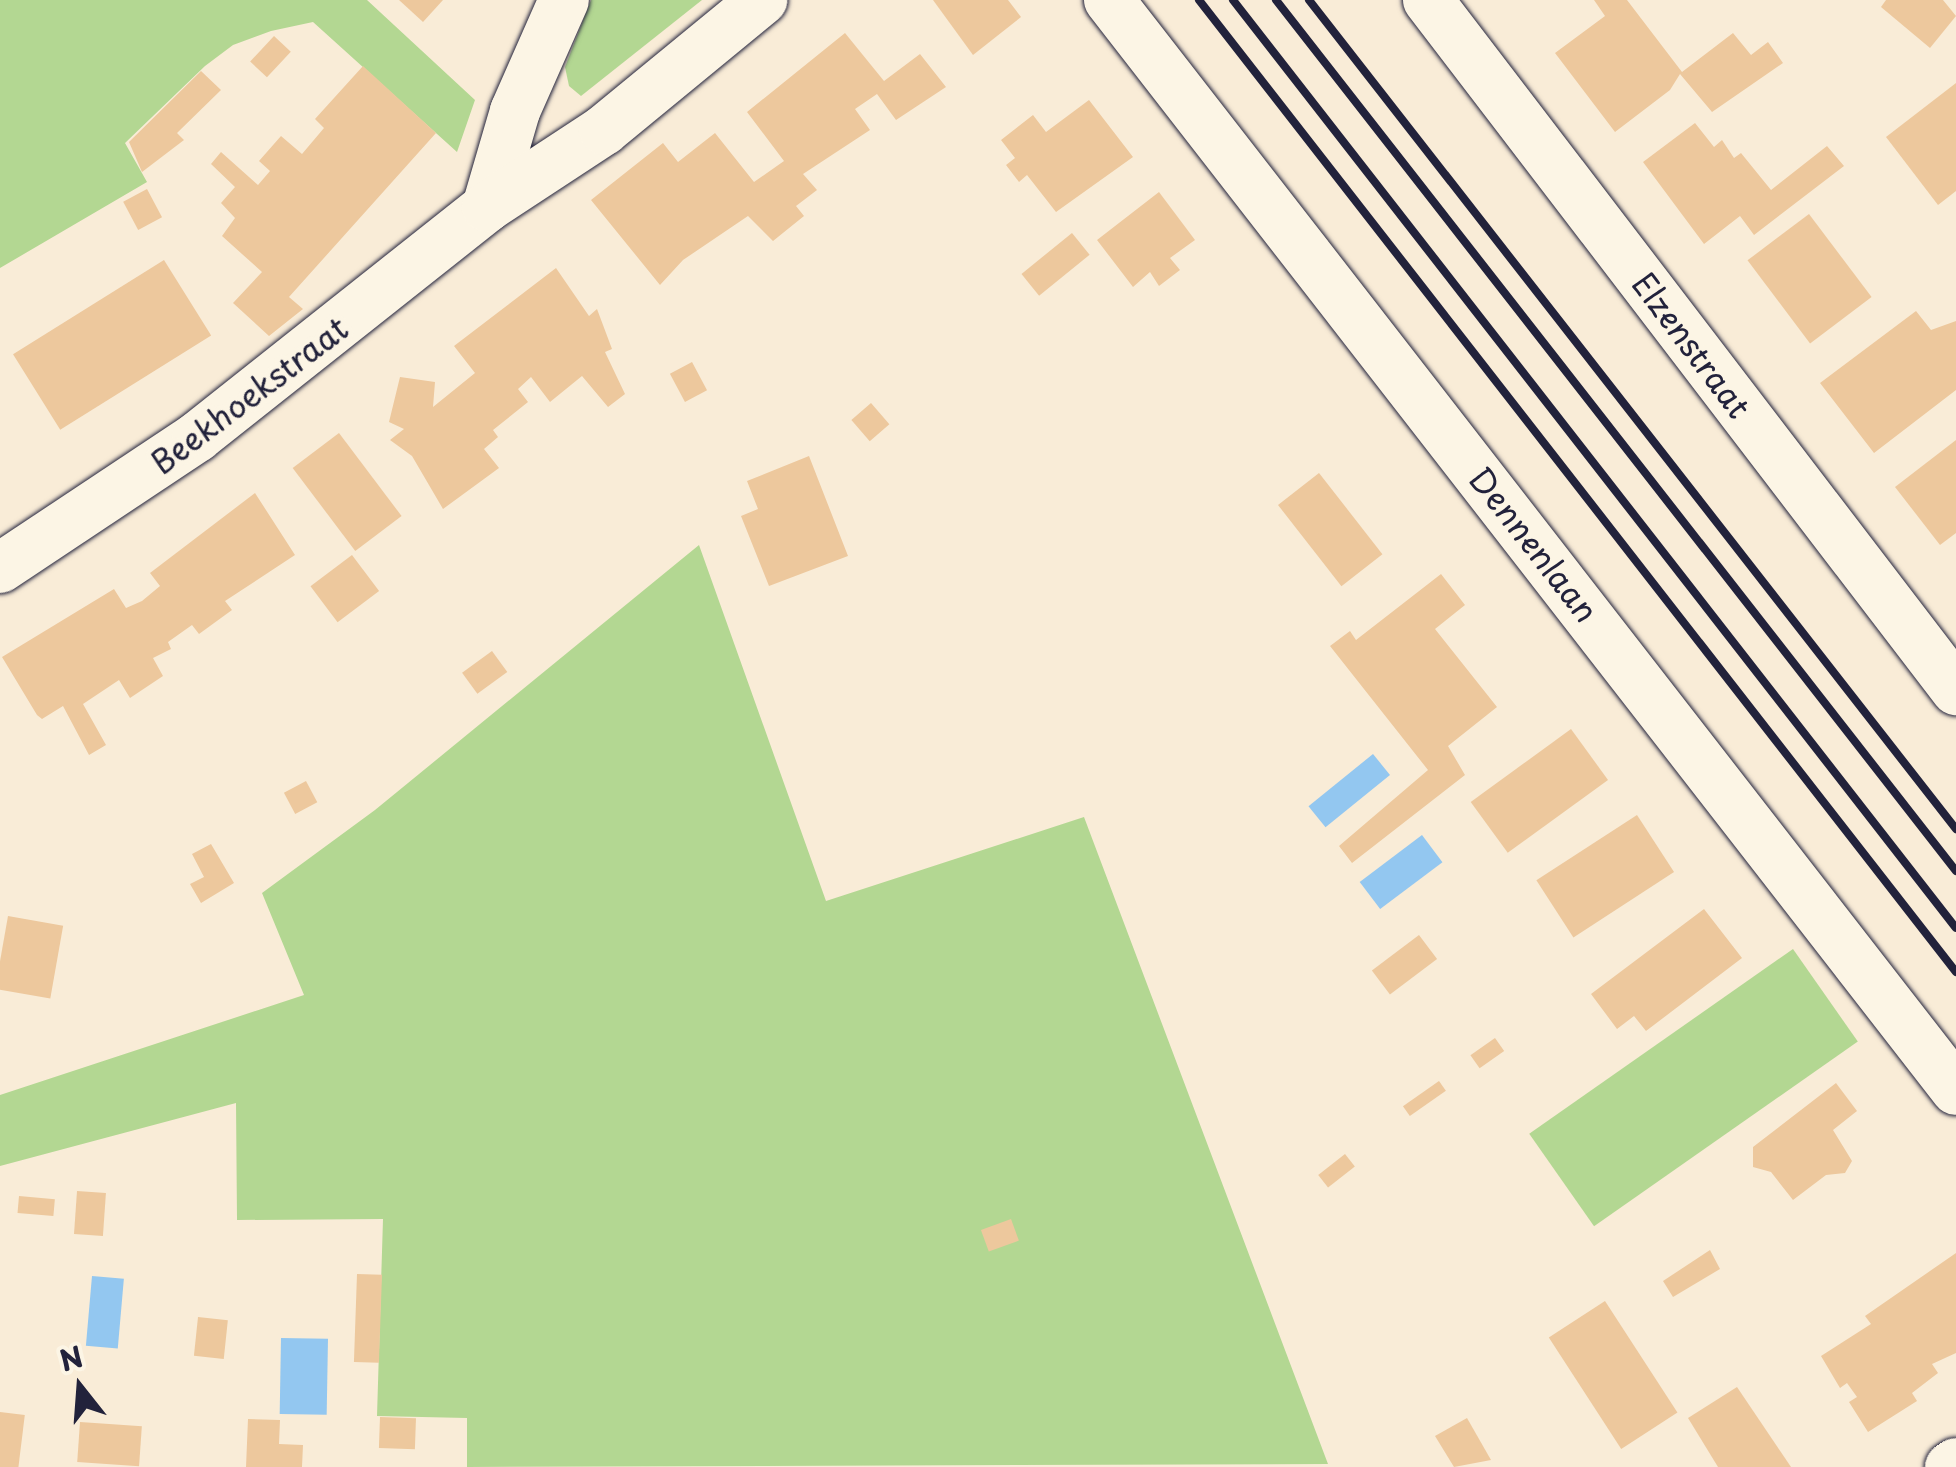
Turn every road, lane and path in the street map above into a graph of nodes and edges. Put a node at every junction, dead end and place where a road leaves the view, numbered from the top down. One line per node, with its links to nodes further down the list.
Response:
1 (564, 0): 5 (street)
2 (762, 0): 5 (street, Beekhoekstraat)
3 (1109, 0): 8 (street, Dennenlaan)
4 (1428, 0): 7 (street, Elzenstraat)
5 (487, 207): 6 (street, Beekhoekstraat)
6 (0, 568)
7 (1956, 690)
8 (1956, 1090)
9 (1956, 1463): 10 (street)
10 (1950, 1467)

